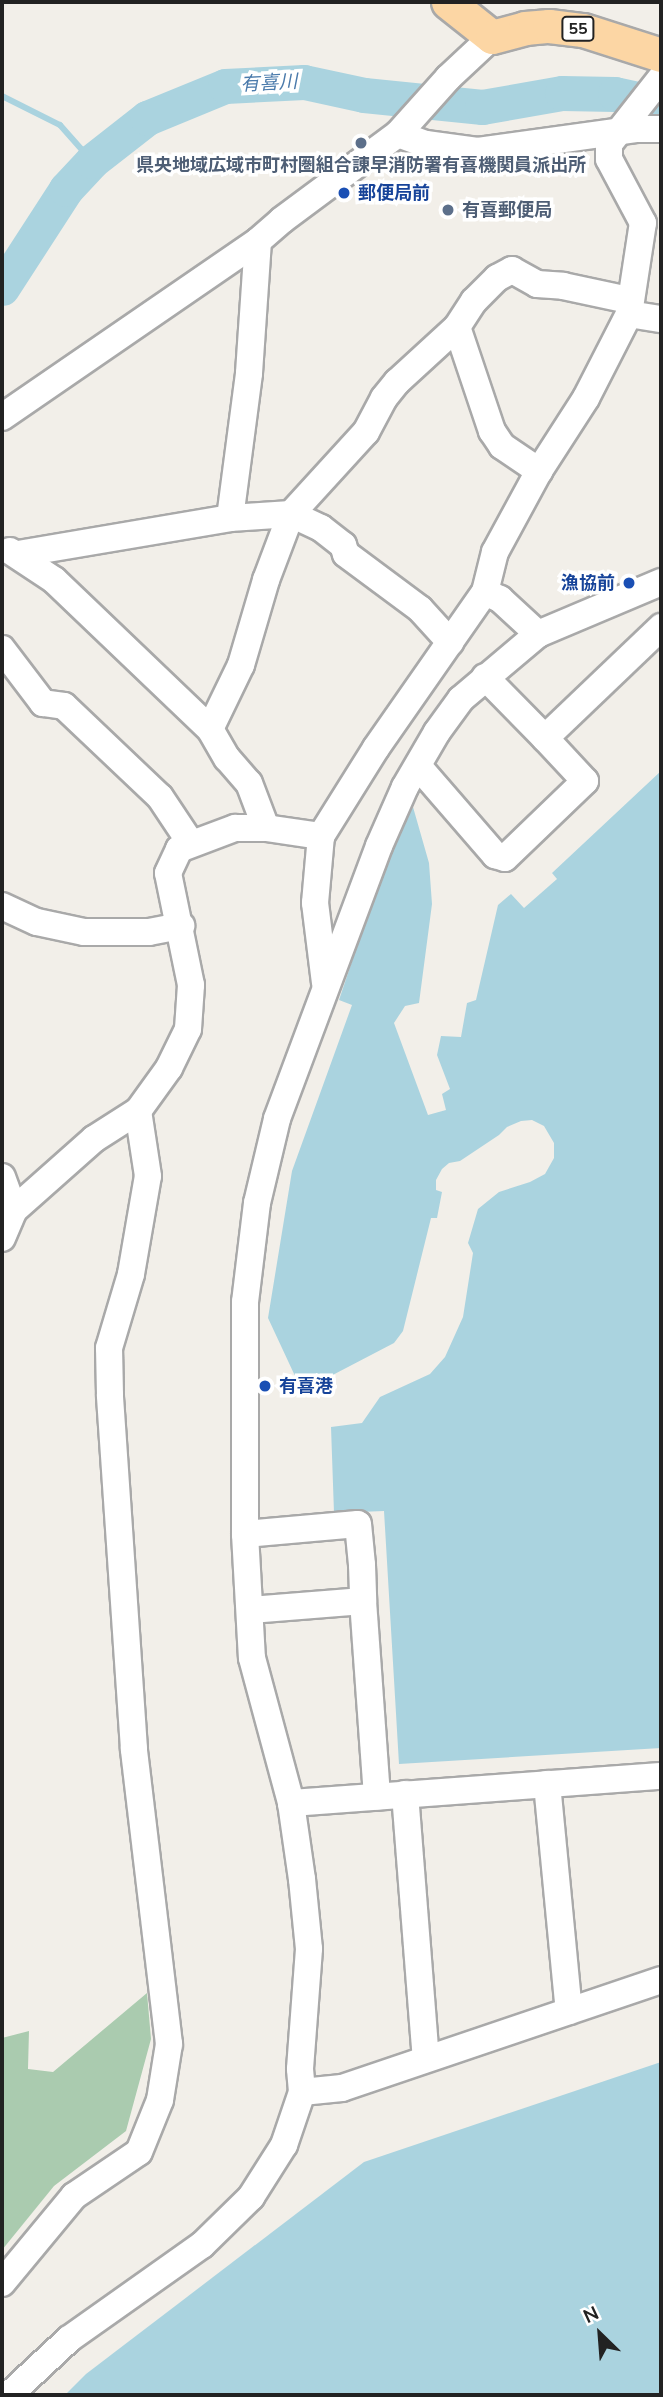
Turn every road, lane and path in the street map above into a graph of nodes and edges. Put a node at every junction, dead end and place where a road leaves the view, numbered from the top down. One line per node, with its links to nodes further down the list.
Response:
1 (448, 2): 2 (main road)
2 (492, 37): 3 (main road, 55); 5 (street)
3 (661, 55)
4 (661, 78): 6 (street)
5 (405, 125): 6 (street); 8 (street)
6 (622, 127): 7 (street); 9 (street)
7 (661, 129)
8 (258, 241): 12 (street); 15 (street)
9 (629, 307): 10 (street); 11 (street); 13 (street)
10 (661, 319)
11 (457, 327): 13 (street); 14 (street)
12 (2, 417)
13 (539, 471): 18 (street)
14 (291, 514): 15 (street); 21 (street); 24 (street)
15 (230, 517): 16 (street)
16 (10, 551): 24 (street)
17 (661, 582): 20 (street)
18 (485, 592): 20 (street); 21 (street)
19 (661, 627): 25 (street)
20 (538, 634): 23 (street)
21 (450, 642): 26 (street)
22 (2, 649): 30 (street)
23 (485, 677): 25 (street); 27 (street)
24 (210, 729): 28 (street)
25 (545, 738): 27 (street)
26 (376, 748): 27 (street); 29 (street)
27 (414, 771): 33 (street)
28 (266, 828): 29 (street); 30 (street)
29 (320, 836): 33 (street)
30 (190, 842): 32 (street)
31 (2, 906): 32 (street)
32 (181, 926): 34 (street)
33 (326, 989): 38 (street)
34 (138, 1111): 36 (street); 50 (street)
35 (2, 1177): 36 (street)
36 (14, 1210): 37 (street)
37 (2, 1238)
38 (245, 1534): 39 (street); 40 (street)
39 (363, 1601): 40 (street); 44 (street)
40 (250, 1610): 45 (street)
41 (661, 1776): 42 (street)
42 (547, 1784): 43 (street); 47 (street)
43 (405, 1794): 44 (street); 48 (street)
44 (377, 1796): 45 (street)
45 (291, 1803): 49 (street)
46 (661, 1980): 47 (street)
47 (569, 2011): 48 (street)
48 (426, 2058): 49 (street)
49 (302, 2092): 51 (street)
50 (2, 2284)
51 (9, 2395)

